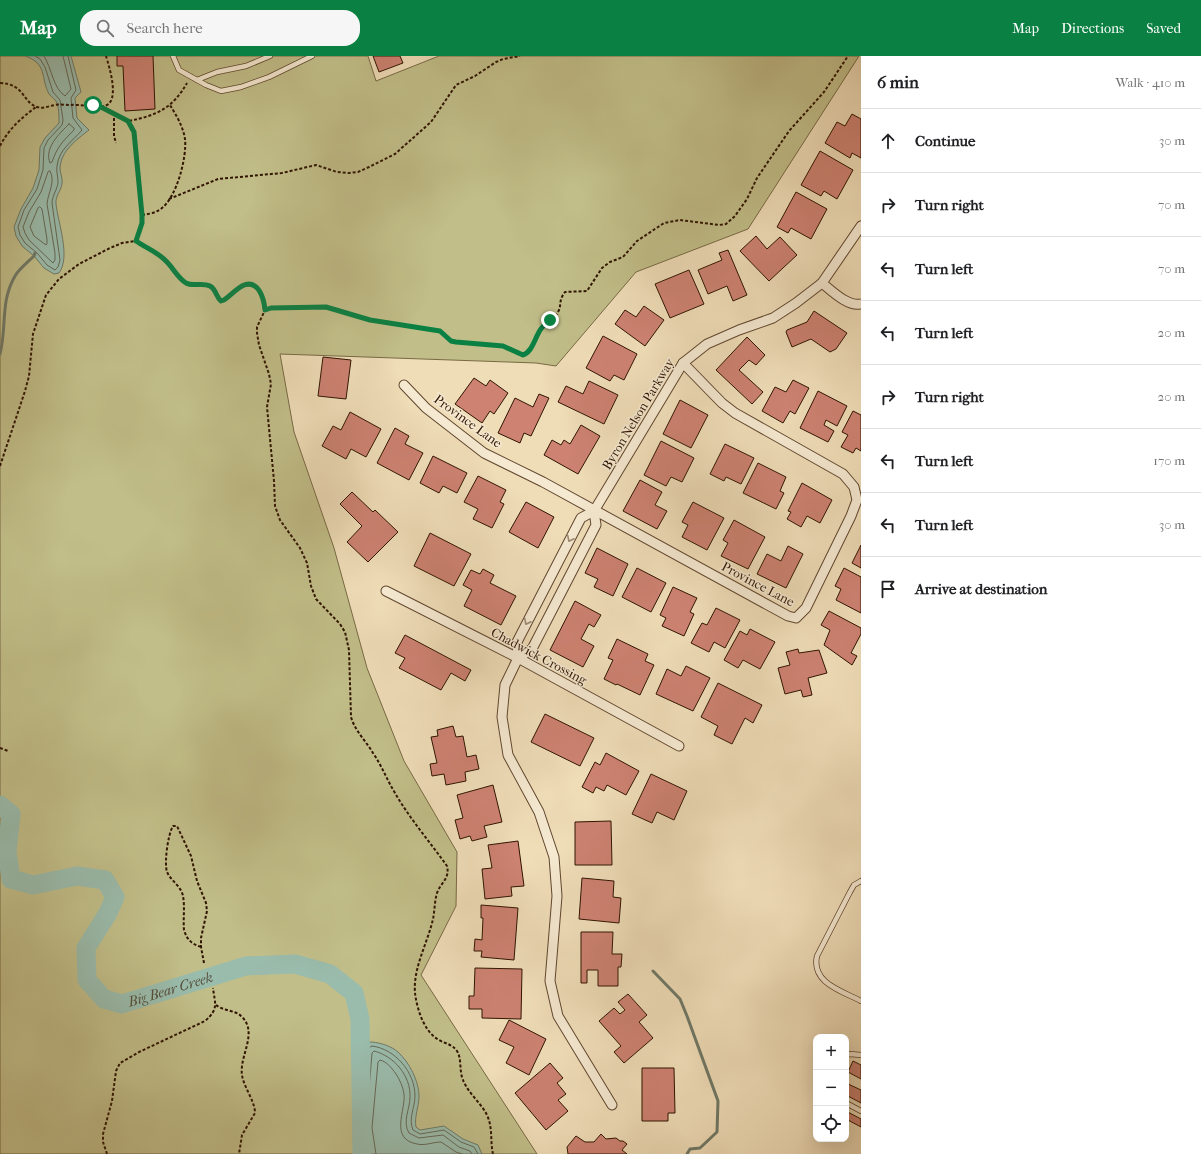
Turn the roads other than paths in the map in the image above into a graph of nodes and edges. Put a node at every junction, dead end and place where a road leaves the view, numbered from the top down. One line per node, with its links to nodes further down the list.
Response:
1 (173, 56): 4 (lane)
2 (270, 56): 4 (lane)
3 (312, 56): 4 (lane)
4 (197, 80)
5 (861, 226): 6 (street, Byron Nelson Parkway)
6 (822, 283): 7 (street); 8 (street, Byron Nelson Parkway)
7 (861, 304)
8 (683, 363): 10 (street, Byron Nelson Parkway); 10 (street, Province Lane)
9 (404, 385): 10 (street, Province Lane)
10 (594, 510): 11 (street, Byron Nelson Parkway, one-way to 11); 12 (street, Byron Nelson Parkway)
11 (549, 580): 12 (street); 14 (street, Byron Nelson Parkway, one-way to 14)
12 (564, 587): 14 (street, Byron Nelson Parkway)
13 (386, 591): 14 (street, Chadwick Crossing)
14 (518, 658): 15 (street, Chadwick Crossing); 20 (street, Byron Nelson Parkway)
15 (679, 746)
16 (861, 881): 17 (lane)
17 (861, 1001)
18 (849, 1054): 19 (lane)
19 (861, 1055)
20 (612, 1105)
21 (849, 1105): 22 (lane)
22 (861, 1111)

